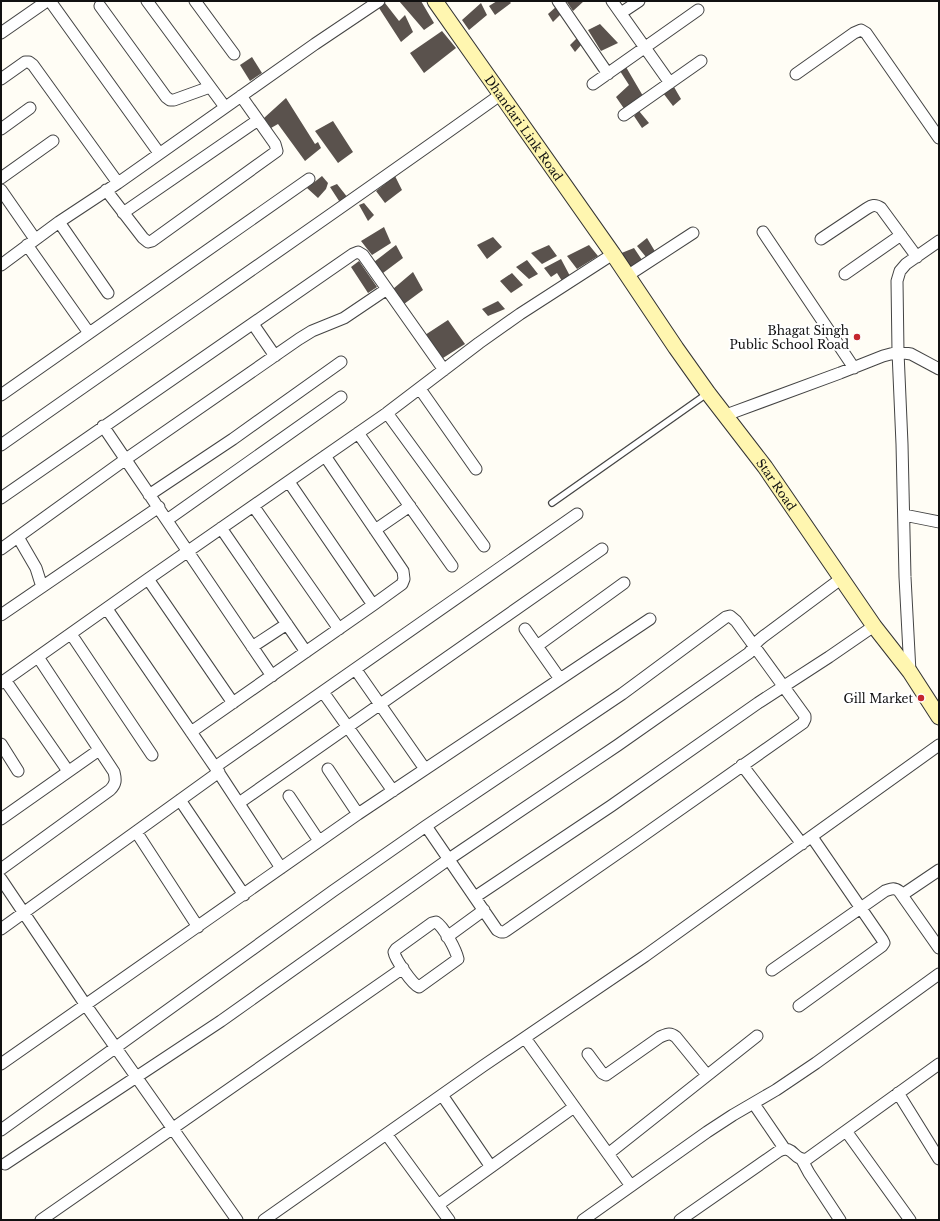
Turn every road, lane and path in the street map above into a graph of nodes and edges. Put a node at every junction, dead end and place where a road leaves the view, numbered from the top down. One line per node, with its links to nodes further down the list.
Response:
1 (48, 1): 12 (street); 31 (street)
2 (147, 1): 21 (street)
3 (195, 1): 14 (street)
4 (379, 1): 23 (street)
5 (435, 1): 22 (street, Dhandari Link Road)
6 (558, 1): 16 (street)
7 (612, 1): 11 (street)
8 (639, 1): 11 (street)
9 (100, 6): 21 (street)
10 (698, 10): 13 (street)
11 (621, 13): 13 (street)
12 (1, 32)
13 (645, 48): 16 (street); 19 (street)
14 (234, 54)
15 (701, 61): 19 (street)
16 (608, 74): 20 (street)
17 (796, 74): 29 (street)
18 (1, 79): 34 (street)
19 (670, 83): 26 (street)
20 (593, 84)
21 (210, 87): 24 (street)
22 (500, 95): 45 (street, Dhandari Link Road); 68 (street)
23 (241, 96): 24 (street); 27 (street)
24 (225, 107): 31 (street)
25 (30, 108): 28 (street)
26 (624, 115)
27 (258, 120): 37 (street); 37 (street)
28 (1, 129)
29 (939, 138)
30 (53, 141): 32 (street)
31 (159, 153): 34 (street)
32 (1, 178)
33 (309, 179): 53 (street)
34 (118, 183): 36 (street)
35 (1, 190): 44 (street)
36 (106, 190): 37 (street); 38 (street)
37 (123, 213)
38 (59, 222): 44 (street); 51 (street)
39 (763, 232): 57 (street)
40 (693, 233): 49 (street)
41 (901, 235): 42 (street); 46 (street); 48 (street)
42 (821, 239)
43 (939, 241): 46 (street)
44 (31, 242): 47 (street); 53 (street)
45 (613, 254): 49 (street, Star Road); 59 (street)
46 (917, 256): 54 (street)
47 (2, 262)
48 (845, 274)
49 (628, 276): 61 (street, Star Road)
50 (387, 289): 52 (street); 55 (street); 59 (street)
51 (108, 293)
52 (253, 324): 55 (street); 66 (street)
53 (89, 333): 62 (street)
54 (898, 352): 57 (street); 58 (street); 80 (street)
55 (275, 356): 70 (street)
56 (341, 362): 73 (street)
57 (854, 368): 65 (street)
58 (939, 369)
59 (444, 370): 60 (street)
60 (420, 388): 64 (street); 71 (street)
61 (708, 392): 65 (street, Star Road); 75 (lane)
62 (1, 395)
63 (341, 397): 81 (street)
64 (387, 413): 67 (street); 86 (street)
65 (726, 415): 91 (street, Star Road)
66 (103, 426): 70 (street); 74 (street)
67 (358, 433): 69 (street); 76 (street)
68 (1, 445)
69 (325, 456): 72 (street); 84 (street)
70 (126, 459): 73 (street); 85 (street)
71 (476, 469)
72 (289, 482): 78 (street); 95 (street)
73 (149, 495): 77 (street)
74 (1, 498)
75 (552, 503)
76 (410, 506): 84 (street); 90 (street)
77 (158, 507): 81 (street); 94 (street)
78 (254, 507): 83 (street); 101 (street)
79 (577, 514): 109 (street)
80 (904, 515): 82 (street); 110 (street)
81 (167, 520): 89 (street)
82 (939, 522)
83 (221, 528): 89 (street); 99 (street)
84 (375, 530): 95 (street)
85 (18, 537): 88 (street); 94 (street)
86 (484, 546)
87 (602, 548): 117 (street)
88 (1, 549)
89 (188, 552): 92 (street); 106 (street)
90 (452, 566)
91 (842, 578): 100 (street, Star Road); 104 (street)
92 (148, 579): 96 (street); 116 (street)
93 (624, 583): 105 (street)
94 (42, 586): 97 (street)
95 (373, 605): 101 (street)
96 (107, 609): 103 (street); 120 (street)
97 (1, 615)
98 (650, 619): 112 (street)
99 (287, 624): 106 (street); 107 (street)
100 (874, 626): 110 (street, Star Road); 114 (street)
101 (339, 629): 107 (street)
102 (524, 629): 105 (street)
103 (71, 634): 108 (street); 124 (street)
104 (755, 645): 114 (street); 137 (street); 142 (street)
105 (537, 646): 112 (street)
106 (252, 647): 111 (street)
107 (306, 652): 111 (street)
108 (38, 657): 113 (street); 123 (street)
109 (356, 670): 115 (street); 117 (street)
110 (910, 672): 118 (street, Star Road)
111 (272, 676): 116 (street)
112 (560, 679): 127 (street)
113 (3, 682): 129 (street)
114 (784, 686): 125 (street); 149 (street)
115 (323, 692): 119 (street); 128 (street)
116 (233, 702): 120 (street)
117 (380, 704): 119 (street); 127 (street)
118 (939, 717)
119 (347, 726): 131 (street); 134 (street)
120 (191, 732): 128 (street)
121 (1, 744): 130 (street)
122 (939, 745): 139 (street)
123 (99, 750): 129 (street); 144 (street)
124 (152, 755)
125 (742, 765): 141 (street); 151 (street)
126 (328, 769): 135 (street)
127 (425, 769): 131 (street)
128 (217, 770): 133 (street); 134 (street)
129 (68, 771): 136 (street)
130 (18, 772)
131 (393, 791): 135 (street)
132 (289, 796): 140 (street)
133 (180, 800): 138 (street); 147 (street)
134 (239, 803): 143 (street)
135 (358, 814): 140 (street)
136 (1, 819)
137 (426, 826): 142 (street); 164 (street)
138 (136, 833): 152 (street); 153 (street)
139 (812, 837): 141 (street); 150 (street)
140 (320, 841): 143 (street)
141 (802, 844): 163 (street)
142 (449, 859): 149 (street); 169 (street)
143 (281, 868): 147 (street)
144 (1, 869)
145 (939, 870): 148 (street)
146 (1, 879): 152 (street)
147 (244, 895): 153 (street)
148 (902, 895): 150 (street); 156 (street)
149 (475, 897): 151 (street)
150 (861, 908): 158 (street); 161 (street)
151 (484, 910): 155 (street)
152 (25, 913): 154 (street); 160 (street)
153 (198, 927): 160 (street)
154 (1, 929)
155 (447, 937): 157 (street); 157 (street)
156 (939, 948)
157 (403, 968): 174 (street)
158 (772, 970)
159 (939, 974): 172 (street)
160 (85, 1004): 164 (street); 166 (street)
161 (799, 1006)
162 (757, 1036): 168 (street)
163 (525, 1038): 171 (street); 173 (street)
164 (116, 1048): 169 (street); 175 (street)
165 (588, 1054): 168 (street)
166 (1, 1064)
167 (939, 1064): 170 (street)
168 (707, 1075): 179 (street)
169 (136, 1078): 174 (street); 182 (street)
170 (898, 1094): 176 (street); 180 (street)
171 (442, 1095): 177 (street); 183 (street)
172 (754, 1104): 178 (street); 184 (street)
173 (574, 1107): 179 (street); 183 (street)
174 (172, 1129): 186 (street); 187 (street)
175 (1, 1130)
176 (846, 1131): 181 (street); 193 (street)
177 (387, 1135): 185 (street); 188 (street)
178 (784, 1148): 181 (street); 191 (street)
179 (608, 1154): 184 (street)
180 (939, 1158)
181 (802, 1160): 192 (street)
182 (5, 1164)
183 (491, 1167): 185 (street)
184 (631, 1186): 190 (street)
185 (438, 1205): 189 (street)
186 (40, 1220)
187 (237, 1220)
188 (264, 1220)
189 (449, 1220)
190 (582, 1220)
191 (680, 1220)
192 (840, 1220)
193 (910, 1220)

